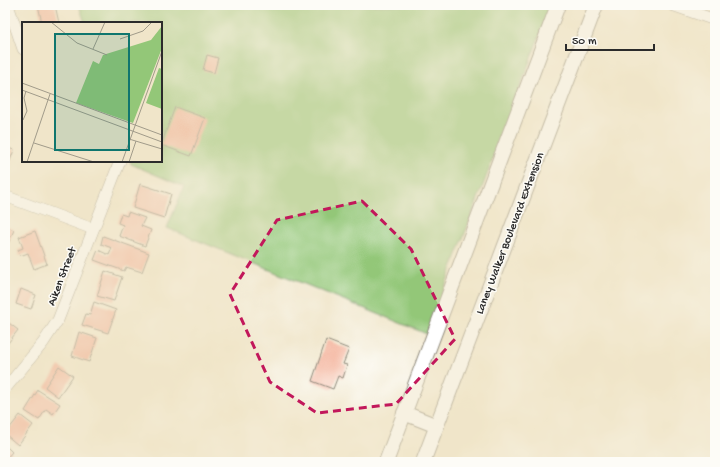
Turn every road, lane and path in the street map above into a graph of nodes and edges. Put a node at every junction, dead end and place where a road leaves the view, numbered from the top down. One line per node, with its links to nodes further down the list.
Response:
1 (8, 5): 6 (street)
2 (558, 5): 11 (main road)
3 (596, 5): 12 (main road, Laney Walker Boulevard Extension)
4 (672, 5): 5 (street)
5 (715, 20)
6 (22, 47)
7 (120, 162): 9 (street, Aiken Street)
8 (5, 196): 9 (street)
9 (93, 229): 10 (street, Aiken Street)
10 (5, 389)
11 (404, 413): 12 (main road); 13 (main road)
12 (436, 426): 14 (main road, Laney Walker Boulevard Extension)
13 (386, 462)
14 (423, 462)

